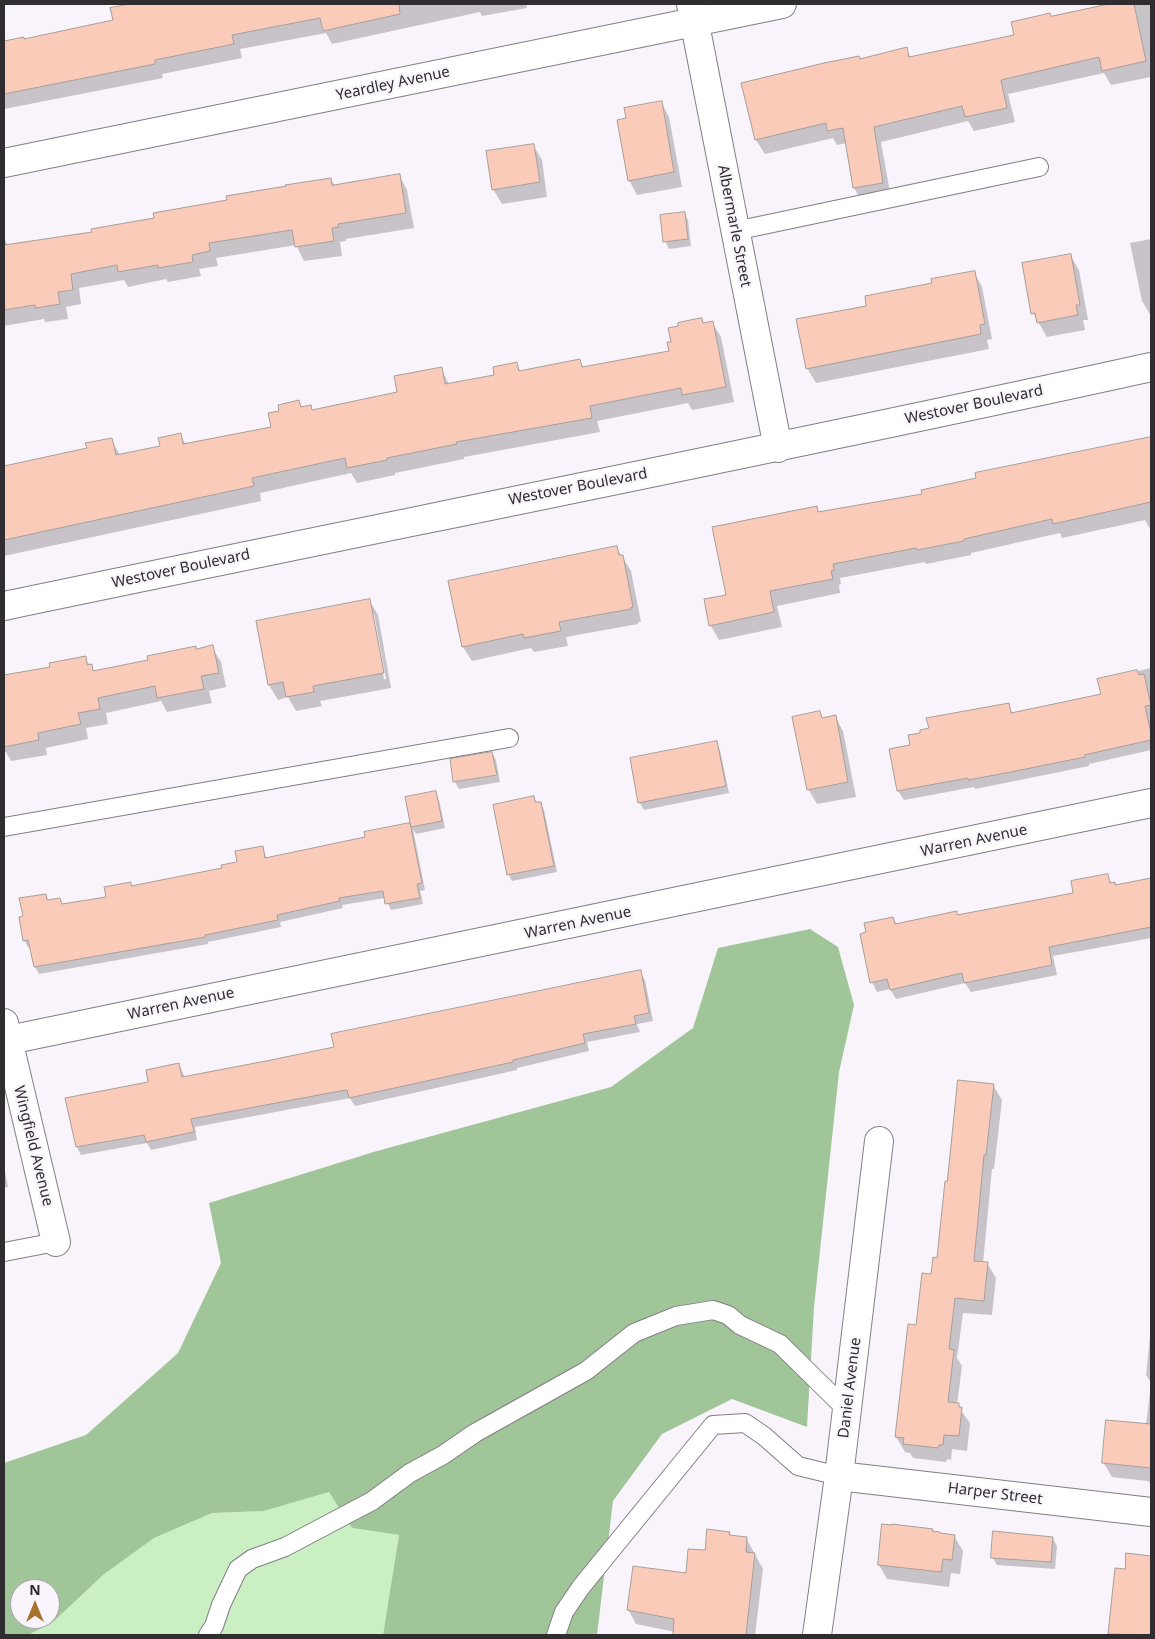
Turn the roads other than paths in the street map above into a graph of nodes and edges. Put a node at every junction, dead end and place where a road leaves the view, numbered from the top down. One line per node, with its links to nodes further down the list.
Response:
1 (782, 4): 2 (street, Yeardley Avenue)
2 (693, 13): 3 (street, Yeardley Avenue); 5 (street, Albermarle Street)
3 (4, 163)
4 (1039, 167): 5 (lane)
5 (735, 231): 7 (street, Albermarle Street)
6 (1151, 367): 7 (street, Westover Boulevard)
7 (778, 448): 8 (street, Westover Boulevard)
8 (4, 606)
9 (509, 738): 11 (lane)
10 (1151, 804): 12 (street, Warren Avenue)
11 (4, 827)
12 (5, 1034): 14 (street, Wingfield Avenue)
13 (880, 1141): 16 (street, Daniel Avenue)
14 (56, 1242): 15 (lane)
15 (4, 1252)
16 (847, 1410): 17 (street, Daniel Avenue); 19 (lane)
17 (839, 1476): 18 (street, Harper Street); 20 (lane); 21 (street, Daniel Avenue)
18 (1151, 1512)
19 (208, 1635)
20 (556, 1635)
21 (817, 1635)

